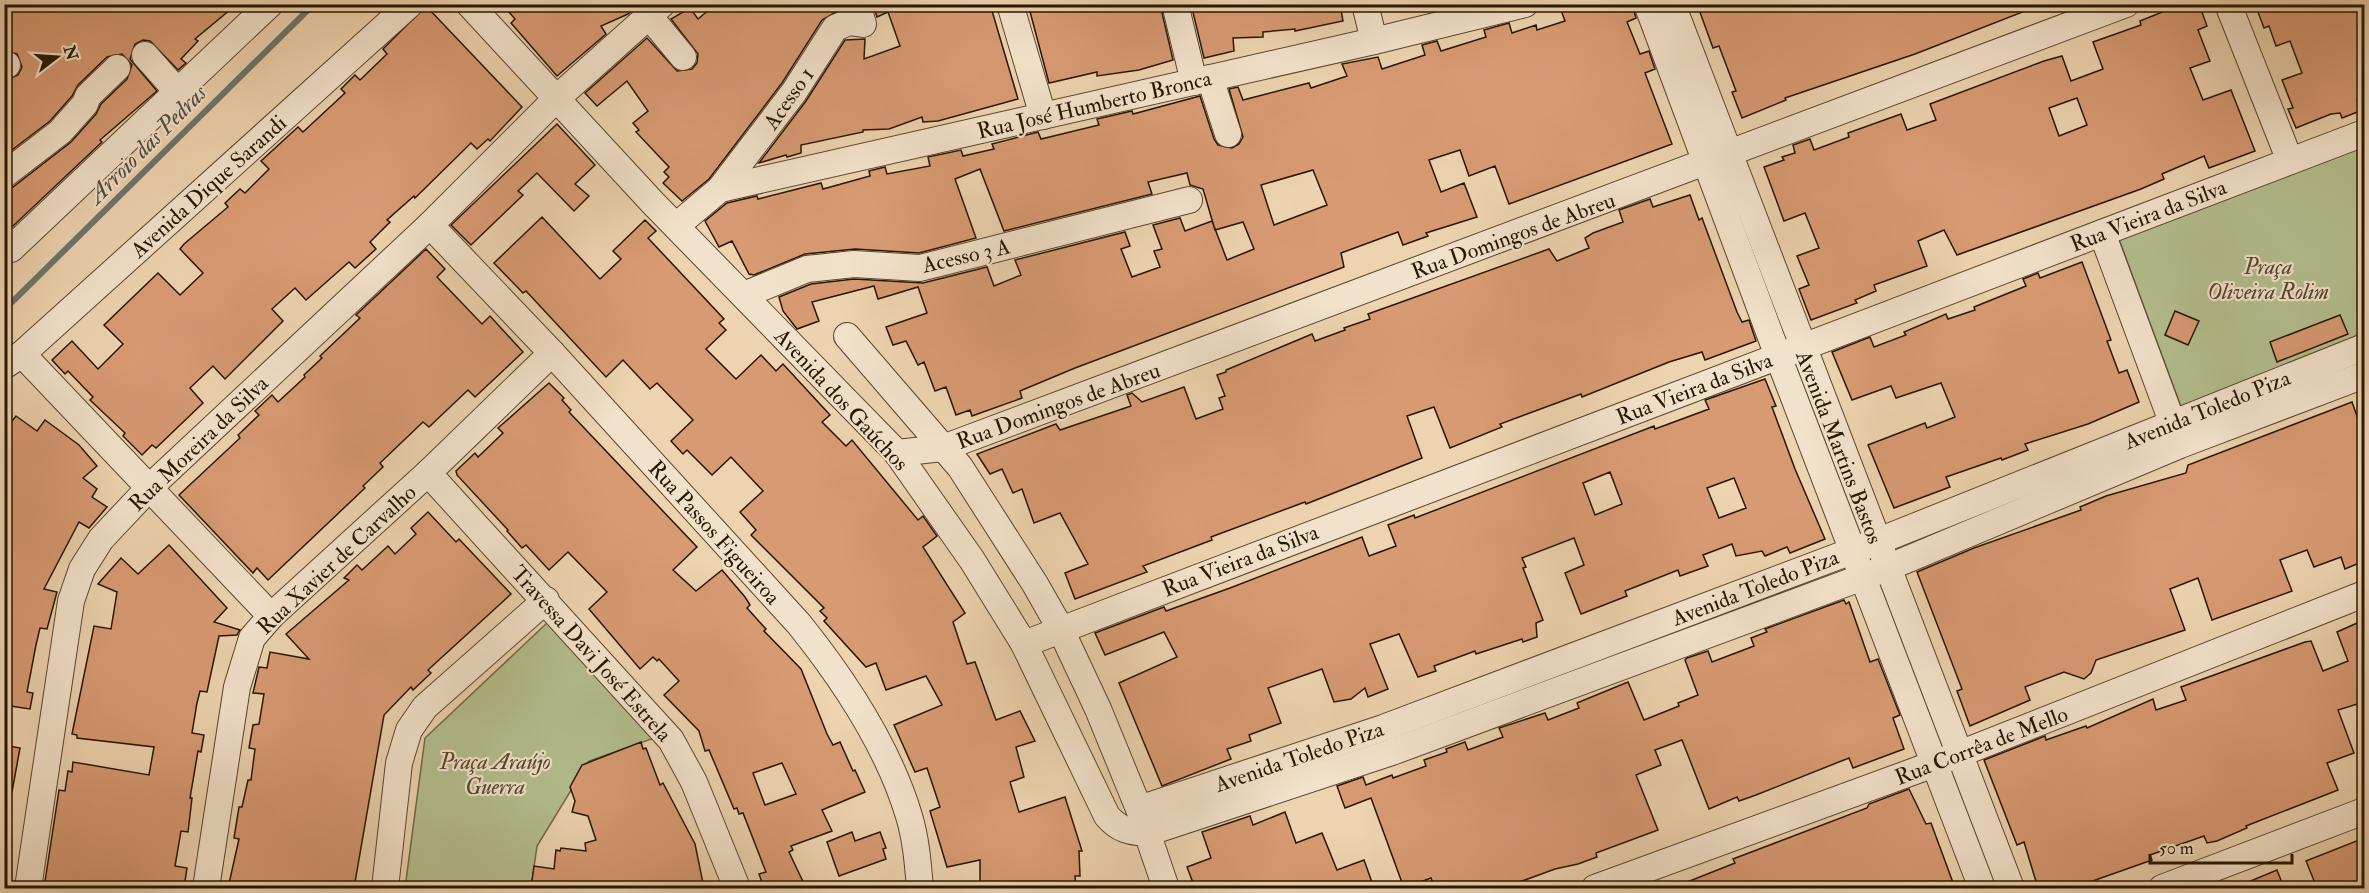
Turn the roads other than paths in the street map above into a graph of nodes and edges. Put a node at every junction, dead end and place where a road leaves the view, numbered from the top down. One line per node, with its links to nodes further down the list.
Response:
1 (270, 4): 19 (street)
2 (410, 4): 39 (street, Avenida Dique Sarandi)
3 (469, 4): 20 (street, Avenida dos Gaúchos)
4 (1010, 4): 21 (street)
5 (1175, 4): 18 (street)
6 (1365, 4): 14 (street)
7 (1524, 4): 14 (street, Rua José Humberto Bronca)
8 (1647, 4): 24 (street, Avenida Martins Bastos)
9 (1672, 4): 24 (street, Avenida Martins Bastos)
10 (2126, 4): 24 (street, Rua Domingos de Abreu)
11 (2228, 4): 25 (street)
12 (655, 10): 16 (street); 20 (street, Rua Moreira da Silva)
13 (865, 22): 27 (street, Acesso 1)
14 (1374, 41): 18 (street, Rua José Humberto Bronca)
15 (145, 55): 19 (street)
16 (683, 57)
17 (117, 68): 26 (street)
18 (1202, 80): 21 (street, Rua José Humberto Bronca); 23 (street)
19 (177, 91): 32 (street)
20 (556, 99): 29 (street, Rua Moreira da Silva); 30 (street, Avenida dos Gaúchos)
21 (1044, 116): 27 (street, Rua José Humberto Bronca)
22 (2364, 133): 25 (street, Rua Vieira da Silva)
23 (1228, 134)
24 (1717, 159): 35 (street, Avenida Martins Bastos); 38 (street, Avenida Martins Bastos); 42 (street, Rua Domingos de Abreu)
25 (2290, 161): 31 (street, Rua Vieira da Silva)
26 (4, 175)
27 (720, 189): 30 (street, Rua José Humberto Bronca)
28 (1189, 200): 33 (street, Acesso 3 A)
29 (430, 225): 37 (street, Rua Passos Figueiroa); 45 (street, Rua Moreira da Silva)
30 (676, 226): 33 (street, Avenida dos Gaúchos)
31 (2102, 233): 35 (street, Rua Vieira da Silva); 41 (street)
32 (8, 243)
33 (744, 294): 43 (street, Avenida dos Gaúchos)
34 (847, 336): 42 (street, Avenida dos Gaúchos)
35 (1802, 347): 38 (street, Rua Vieira da Silva); 46 (street, Avenida Martins Bastos)
36 (2364, 348): 41 (street, Avenida Toledo Piza)
37 (552, 353): 44 (street, Rua Xavier de Carvalho); 71 (street, Rua Passos Figueiroa)
38 (1778, 356): 46 (street, Avenida Martins Bastos); 54 (street, Rua Vieira da Silva)
39 (13, 360): 45 (street)
40 (2364, 375): 41 (street, Avenida Toledo Piza)
41 (2176, 434): 46 (street, Avenida Toledo Piza); 47 (street, Avenida Toledo Piza)
42 (943, 448): 43 (street, Rua Domingos de Abreu); 54 (street, Avenida dos Gaúchos)
43 (897, 453): 56 (street, Avenida dos Gaúchos)
44 (428, 473): 50 (street, Travessa Davi José Estrela); 52 (street, Rua Xavier de Carvalho)
45 (150, 487): 52 (street); 67 (street, Rua Moreira da Silva)
46 (1864, 546): 47 (street, Avenida Martins Bastos); 48 (street, Avenida Martins Bastos); 55 (street, Avenida Toledo Piza)
47 (1887, 568): 48 (street, Avenida Toledo Piza); 51 (street, Avenida Martins Bastos)
48 (1862, 577): 53 (street, Avenida Martins Bastos); 57 (street, Avenida Toledo Piza)
49 (2364, 594): 62 (street, Rua Corrêa de Mello)
50 (546, 600): 69 (street); 70 (street, Travessa Davi José Estrela)
51 (1904, 611): 53 (street); 58 (street, Avenida Martins Bastos)
52 (271, 616): 68 (street, Rua Xavier de Carvalho)
53 (1879, 622): 59 (street, Avenida Martins Bastos)
54 (1060, 628): 56 (street, Rua Vieira da Silva); 64 (street, Avenida dos Gaúchos)
55 (1617, 640): 57 (street); 60 (street, Avenida Toledo Piza)
56 (1024, 644): 66 (street, Avenida dos Gaúchos)
57 (1626, 664): 61 (street, Avenida Toledo Piza)
58 (1925, 664): 59 (street); 62 (street, Avenida Martins Bastos)
59 (1900, 675): 63 (street, Avenida Martins Bastos)
60 (1383, 728): 61 (street); 64 (street, Avenida Toledo Piza)
61 (1392, 752): 66 (street, Avenida Toledo Piza)
62 (1959, 754): 63 (street, Rua Corrêa de Mello); 75 (street, Avenida Martins Bastos)
63 (1934, 764): 73 (street, Rua Corrêa de Mello); 74 (street, Avenida Martins Bastos)
64 (1139, 809): 66 (street, Avenida dos Gaúchos)
65 (2364, 811): 76 (street)
66 (1147, 833): 72 (street, Avenida dos Gaúchos)
67 (28, 888)
68 (206, 888)
69 (385, 888)
70 (737, 888)
71 (920, 888)
72 (1166, 888)
73 (1595, 888)
74 (1982, 888)
75 (2011, 888)
76 (2162, 888)

